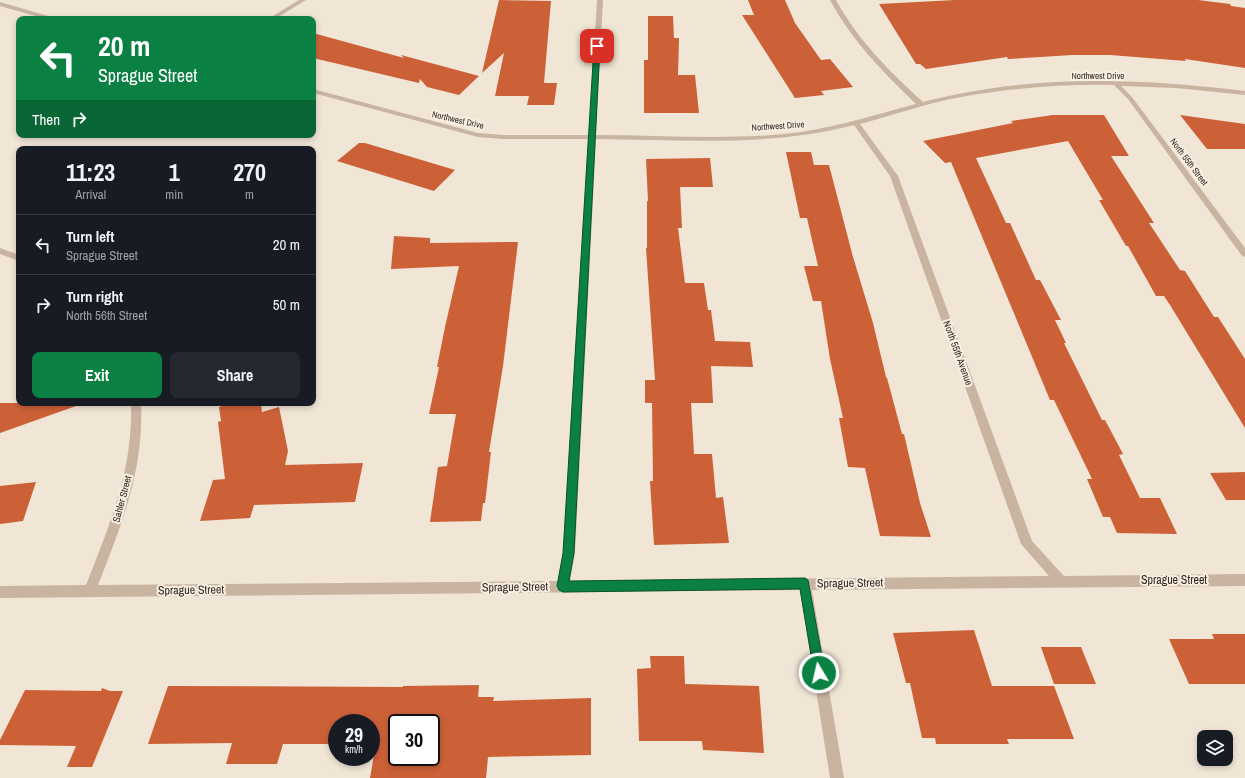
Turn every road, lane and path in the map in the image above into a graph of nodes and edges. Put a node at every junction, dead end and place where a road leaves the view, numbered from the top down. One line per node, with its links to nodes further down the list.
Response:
1 (303, 0): 6 (street)
2 (600, 0): 12 (street)
3 (833, 0): 10 (street)
4 (0, 4): 5 (street)
5 (42, 16)
6 (276, 16)
7 (1116, 84): 9 (street, Northwest Drive); 10 (street, Northwest Drive); 14 (street, North 55th Street)
8 (316, 92): 12 (street, Northwest Drive)
9 (1245, 93)
10 (921, 104): 11 (street, Northwest Drive)
11 (856, 123): 12 (street, Northwest Drive); 18 (street, North 55th Avenue)
12 (592, 137): 20 (street)
13 (0, 251): 15 (street)
14 (1245, 254)
15 (16, 257)
16 (136, 406): 21 (street, Sahler Street)
17 (1245, 580): 18 (street, Sprague Street)
18 (1061, 581): 19 (street, Sprague Street)
19 (805, 584): 20 (street, Sprague Street); 23 (street)
20 (563, 586): 21 (street, Sprague Street)
21 (90, 591): 22 (street, Sprague Street)
22 (0, 592)
23 (837, 778)

